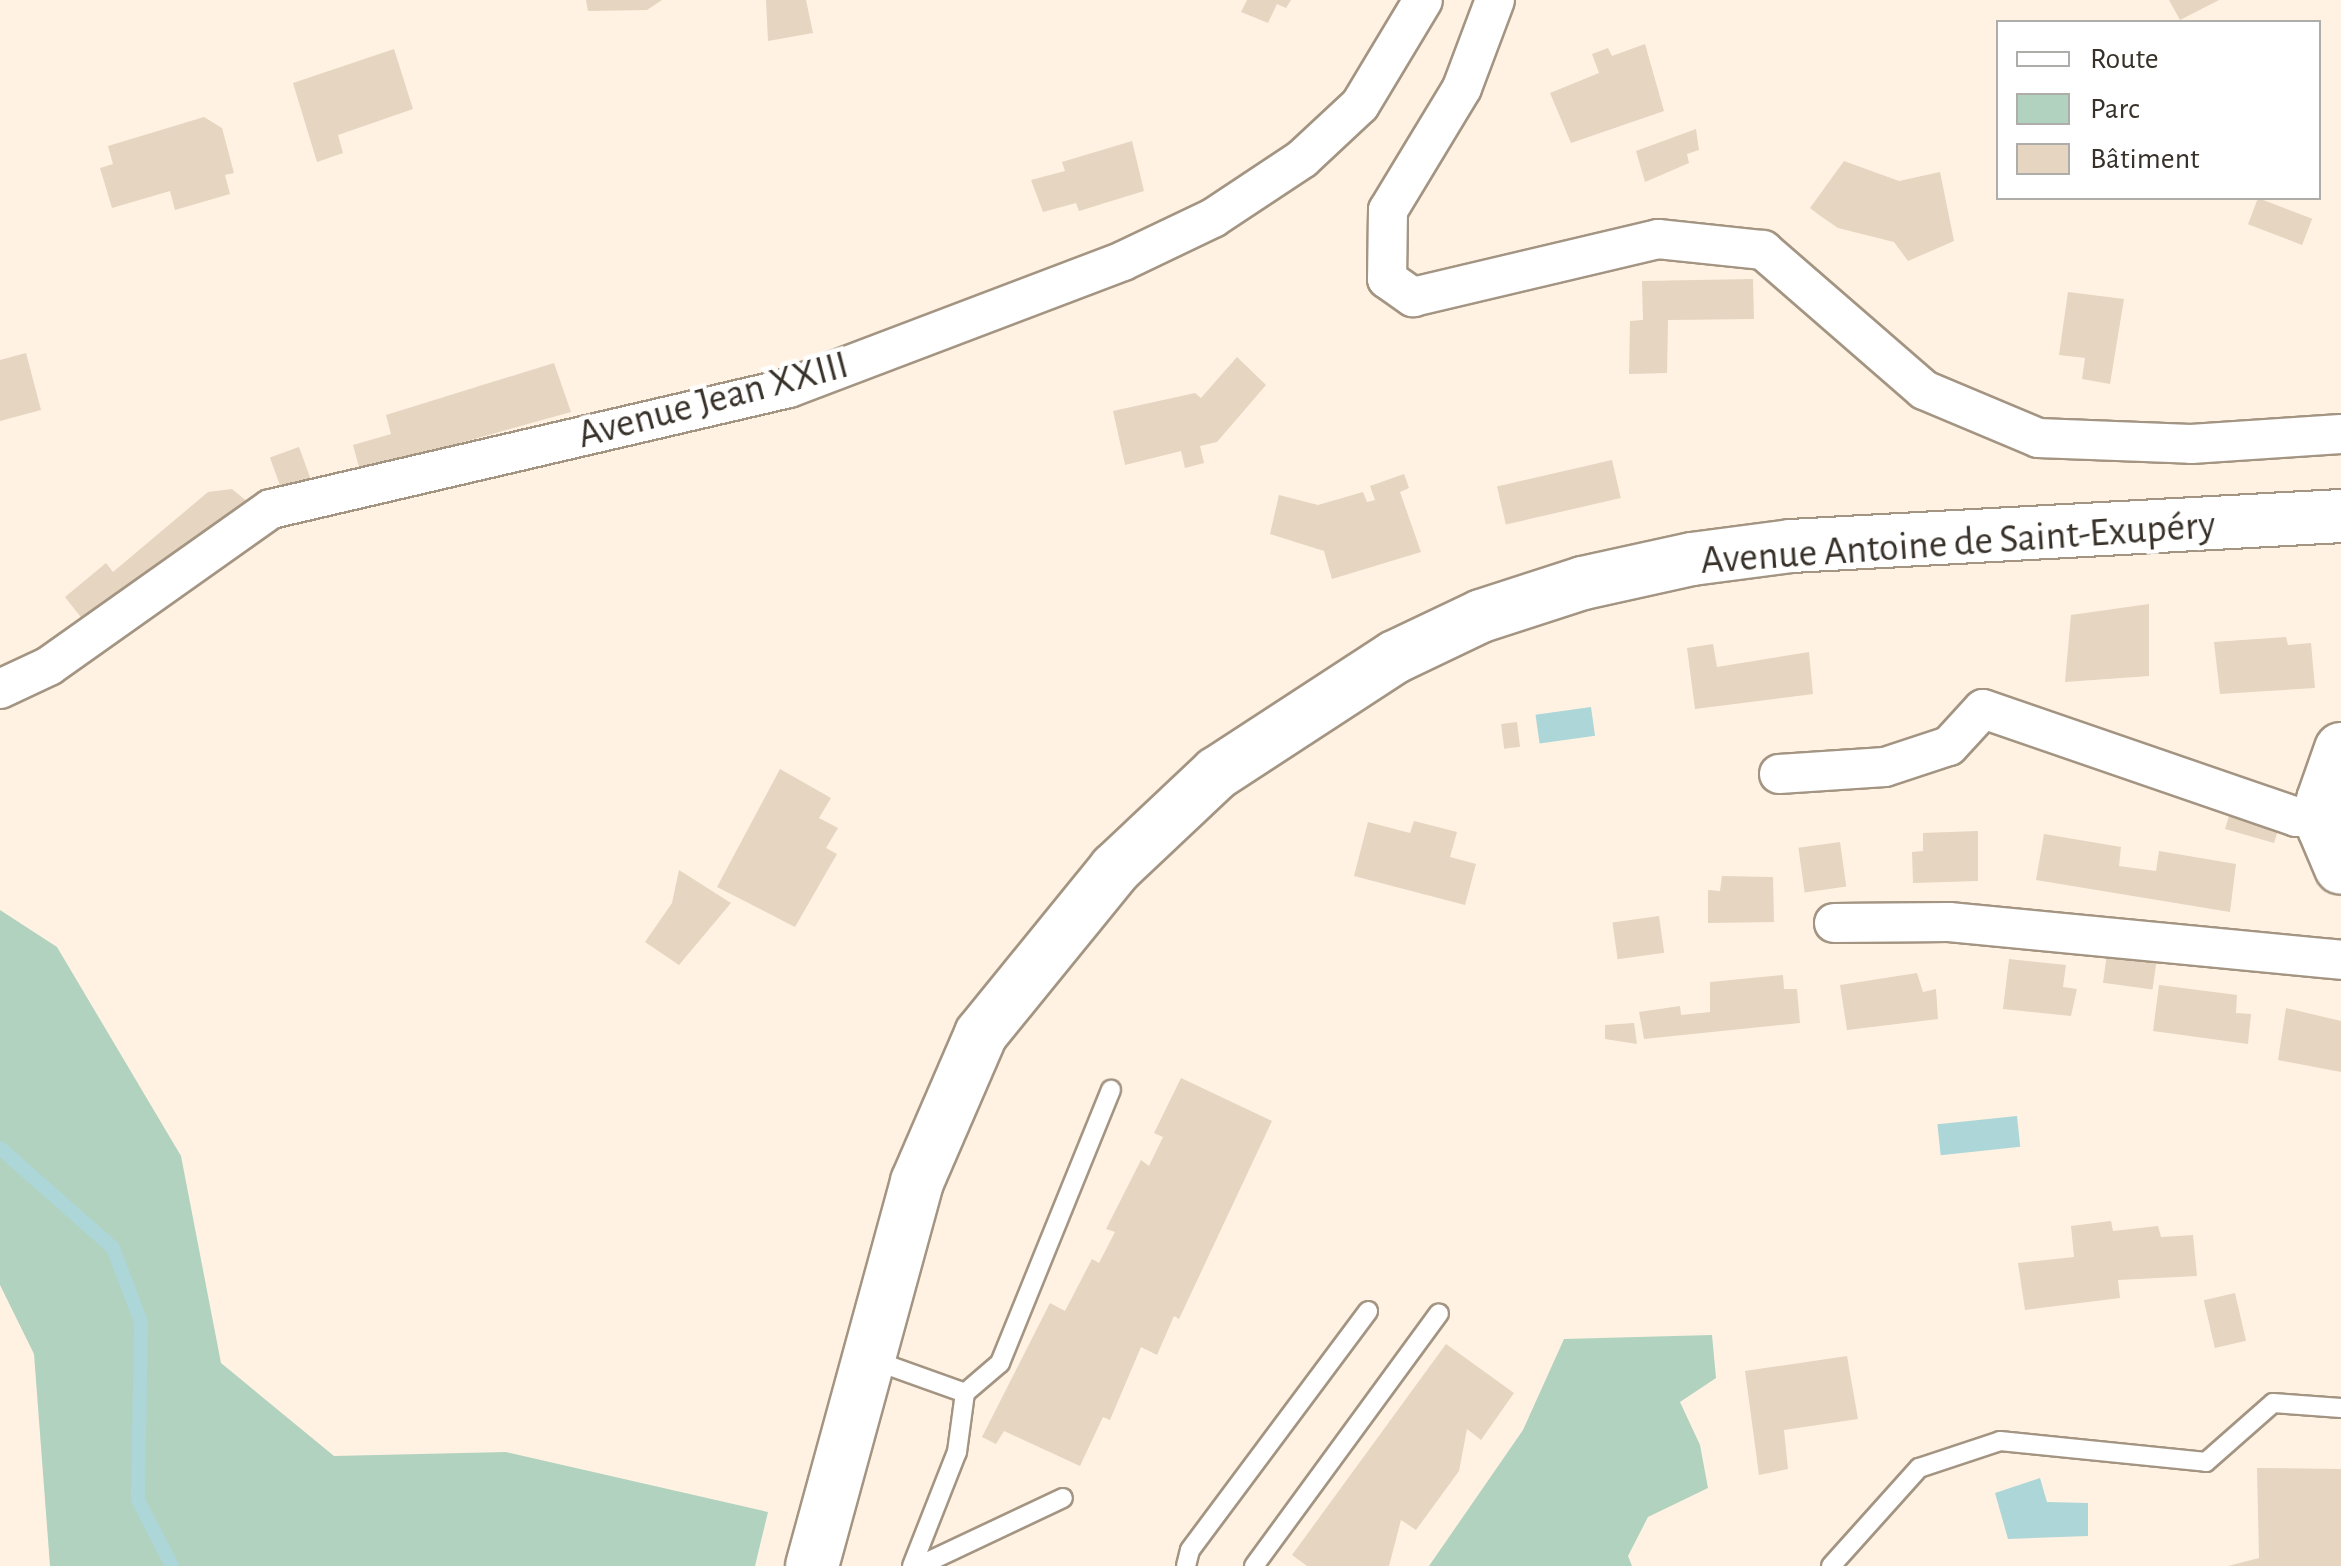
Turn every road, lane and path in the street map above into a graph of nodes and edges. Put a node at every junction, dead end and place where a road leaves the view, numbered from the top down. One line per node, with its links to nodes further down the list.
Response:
1 (1423, 0): 5 (street, Avenue Jean XXIII)
2 (1496, 0): 3 (street)
3 (2341, 434)
4 (2341, 516): 15 (main road, Avenue Antoine de Saint-Exupéry)
5 (0, 689)
6 (2341, 749): 8 (main road)
7 (1778, 774): 8 (street)
8 (2324, 815): 9 (main road)
9 (2341, 868)
10 (1834, 924): 11 (street)
11 (2341, 960)
12 (1111, 1090): 16 (lane)
13 (1368, 1311): 22 (lane)
14 (1439, 1313): 23 (lane)
15 (868, 1358): 16 (lane); 19 (main road, Avenue Antoine de Saint-Exupéry)
16 (965, 1393): 20 (lane)
17 (2341, 1408): 24 (lane)
18 (1063, 1498): 21 (lane)
19 (812, 1566)
20 (912, 1566)
21 (920, 1566)
22 (1186, 1566)
23 (1254, 1566)
24 (1831, 1566)

